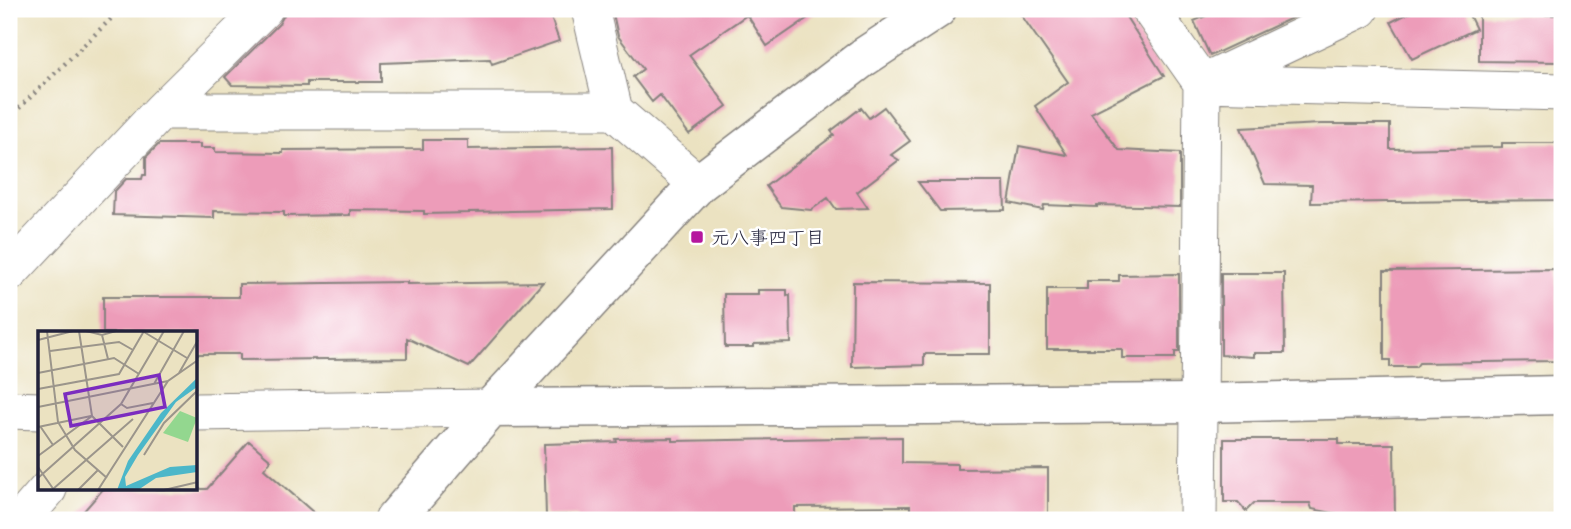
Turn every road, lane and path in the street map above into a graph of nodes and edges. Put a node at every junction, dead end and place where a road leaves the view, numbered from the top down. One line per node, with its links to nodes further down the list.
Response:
1 (121, 9): 11 (path)
2 (264, 9): 9 (street)
3 (590, 9): 10 (street)
4 (937, 9): 12 (street)
5 (1150, 9): 7 (street)
6 (1360, 9): 7 (street)
7 (1202, 83): 8 (street); 15 (street)
8 (1562, 92)
9 (161, 111): 10 (street); 13 (street)
10 (614, 111): 12 (street)
11 (9, 118)
12 (698, 184): 16 (street)
13 (9, 272)
14 (1562, 395): 15 (street)
15 (1199, 403): 16 (street); 23 (street)
16 (491, 408): 19 (street); 22 (street)
17 (9, 410): 18 (street)
18 (38, 411)
19 (198, 412)
20 (47, 490): 21 (street)
21 (21, 520)
22 (394, 520)
23 (1198, 520)

